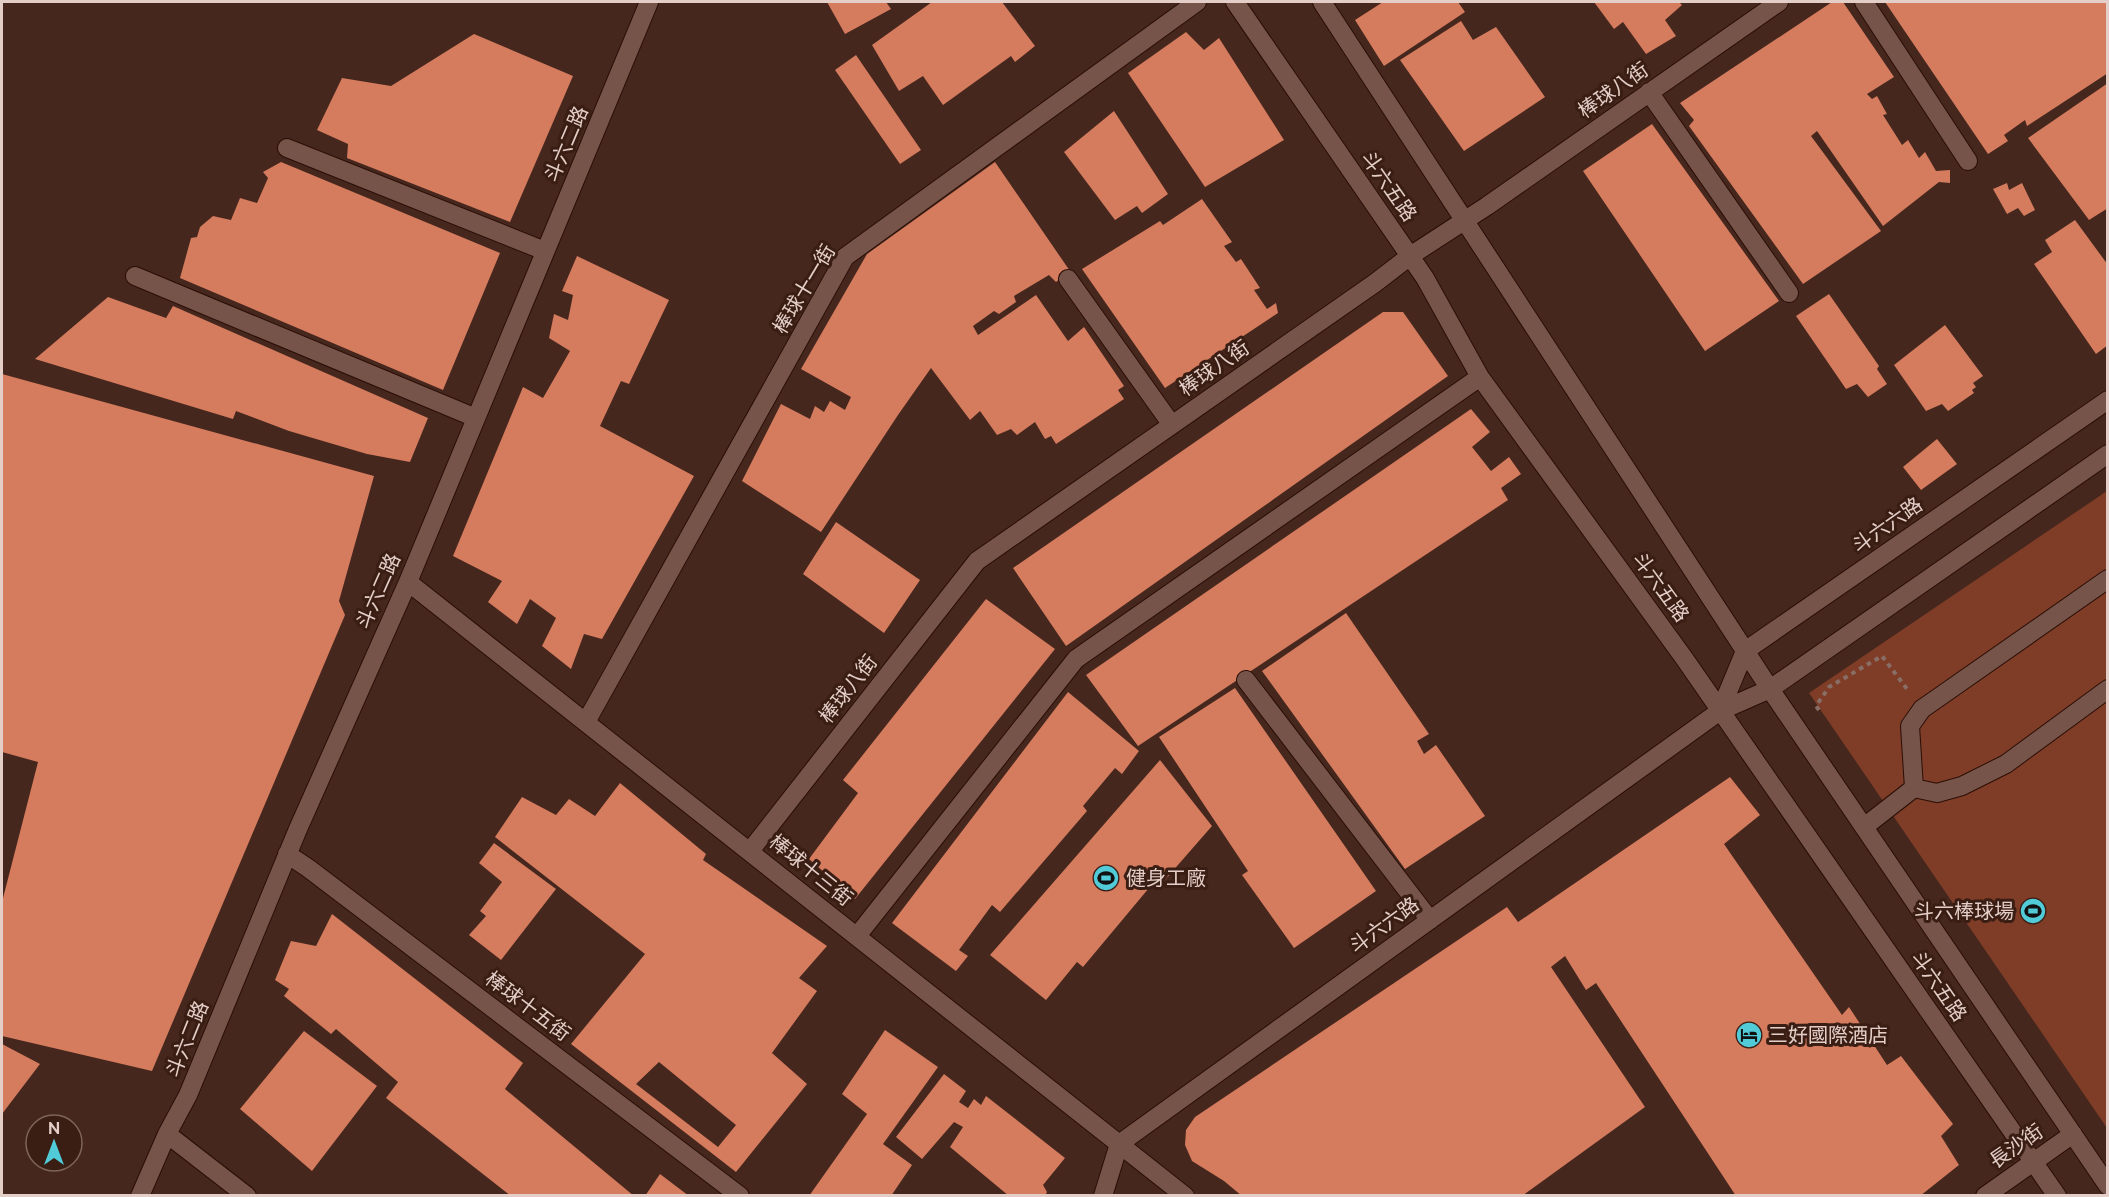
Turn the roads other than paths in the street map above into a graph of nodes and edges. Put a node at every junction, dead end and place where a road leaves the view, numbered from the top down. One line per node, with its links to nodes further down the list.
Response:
1 (650, 2): 11 (street, 斗六二路)
2 (1197, 2): 28 (street, 棒球十一街)
3 (1235, 2): 12 (street, 斗六五路)
4 (1322, 2): 10 (street, 斗六五路)
5 (1779, 2): 7 (street, 棒球八街)
6 (1864, 2): 9 (street)
7 (1649, 92): 10 (street, 棒球八街); 15 (street)
8 (286, 148): 11 (street)
9 (1968, 161)
10 (1465, 221): 12 (street, 棒球八街); 23 (street, 斗六五路)
11 (545, 251): 18 (street, 斗六二路)
12 (1410, 256): 16 (street, 斗六五路); 19 (street, 棒球八街)
13 (135, 276): 18 (street)
14 (1068, 279): 19 (street)
15 (1789, 293)
16 (1480, 377): 27 (street, 斗六五路); 34 (street)
17 (2108, 400): 23 (street, 斗六六路)
18 (476, 417): 22 (street, 斗六二路)
19 (1172, 425): 31 (street, 棒球八街)
20 (2108, 454): 25 (street, 斗六六路)
21 (2108, 579): 29 (street)
22 (408, 582): 28 (street, 棒球十三街); 32 (street, 斗六二路)
23 (1745, 651): 25 (street, 斗六五路); 27 (street)
24 (1246, 680): 33 (street)
25 (1770, 689): 27 (street, 斗六六路); 30 (street, 斗六五路)
26 (2108, 689): 29 (street)
27 (1720, 711): 33 (street, 斗六六路); 38 (street, 斗六五路)
28 (586, 722): 31 (street, 棒球十三街)
29 (1914, 788): 30 (street)
30 (1864, 827): 36 (street, 斗六五路)
31 (750, 850): 34 (street, 棒球十三街)
32 (287, 854): 35 (street, 斗六二路); 42 (street, 棒球十五街)
33 (1430, 920): 37 (street, 斗六六路)
34 (857, 936): 37 (street, 棒球十三街)
35 (167, 1134): 40 (street, 斗六二路); 41 (street)
36 (2073, 1134): 38 (street, 長沙街); 39 (street, 斗六五路)
37 (1119, 1144): 43 (street); 44 (street, 棒球十三街)
38 (2034, 1161): 45 (street, 長沙街); 46 (street, 斗六五路)
39 (2108, 1186)
40 (140, 1196)
41 (247, 1196)
42 (740, 1196)
43 (1102, 1196)
44 (1185, 1196)
45 (1985, 1196)
46 (2057, 1196)

